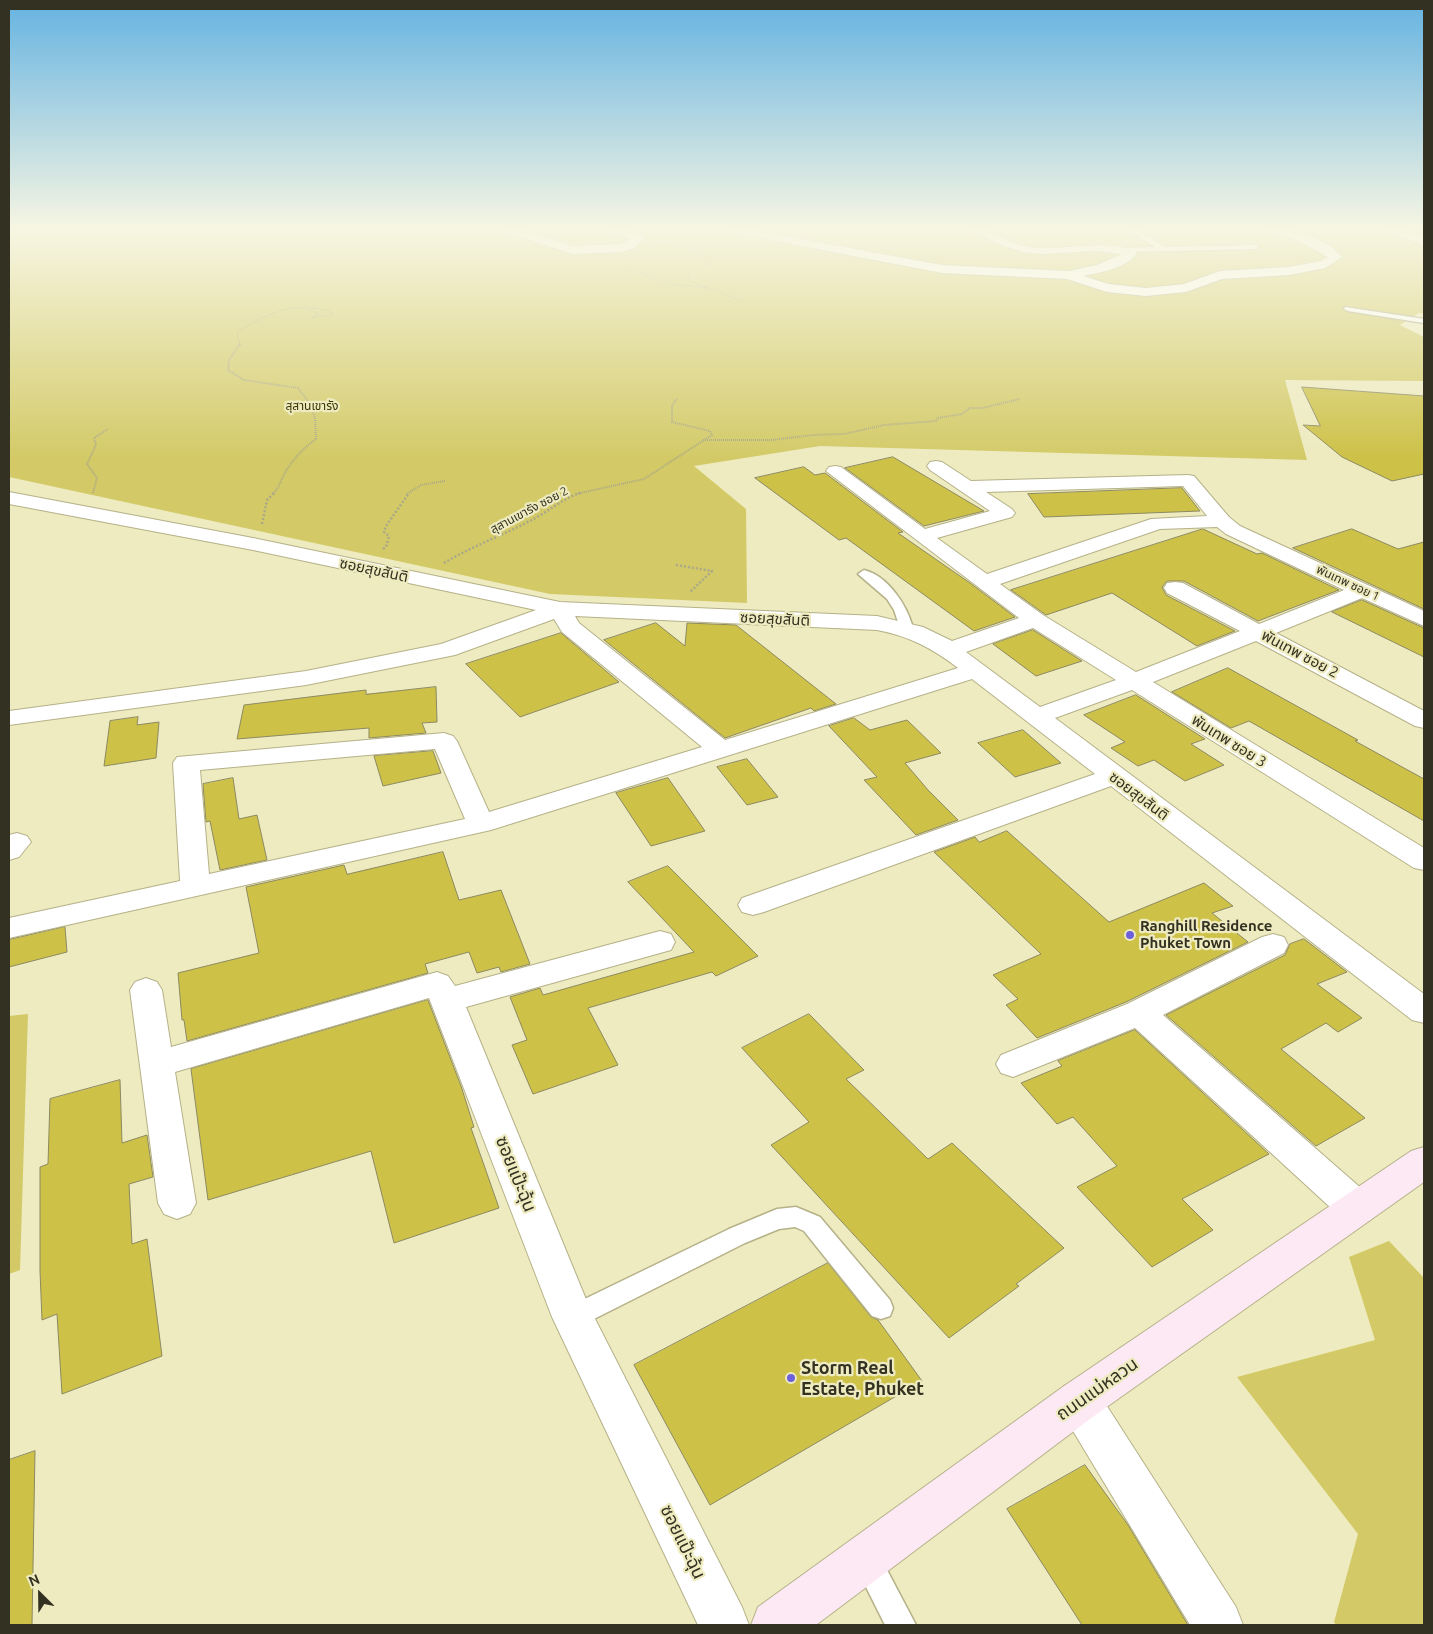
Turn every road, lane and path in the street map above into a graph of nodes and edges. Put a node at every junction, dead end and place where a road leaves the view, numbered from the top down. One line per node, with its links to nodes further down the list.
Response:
1 (1348, 309): 3 (lane)
2 (307, 310): 2 (path); 16 (path)
3 (1424, 321)
4 (677, 399): 7 (path)
5 (1020, 399): 7 (path)
6 (108, 429): 13 (path)
7 (703, 440): 20 (path, สุสานเขารัง ซอย 2)
8 (936, 466): 11 (street)
9 (835, 471): 15 (street, พันเทพ ซอย 3)
10 (445, 481): 18 (path)
11 (966, 486): 14 (street, พันเทพ ซอย 1); 15 (street)
12 (9, 498): 13 (street, ซอยสุขสันติ)
13 (75, 511): 16 (street, ซอยสุขสันติ)
14 (1222, 521): 21 (street); 23 (street, พันเทพ ซอย 1)
15 (922, 536): 21 (street, พันเทพ ซอย 3)
16 (253, 544): 18 (street, ซอยสุขสันติ)
17 (676, 565): 25 (path)
18 (361, 567): 20 (street, ซอยสุขสันติ)
19 (864, 574): 28 (lane)
20 (421, 580): 24 (street, ซอยสุขสันติ)
21 (985, 582): 27 (street, พันเทพ ซอย 3)
22 (1176, 588): 29 (street, พันเทพ ซอย 2)
23 (1363, 590): 26 (street, พันเทพ ซอย 1); 29 (street)
24 (560, 608): 25 (street, ซอยสุขสันติ); 34 (street); 36 (street)
25 (667, 614): 28 (street, ซอยสุขสันติ)
26 (1424, 619)
27 (1035, 620): 30 (street); 32 (street, พันเทพ ซอย 3)
28 (906, 628): 30 (street, ซอยสุขสันติ)
29 (1259, 632): 32 (street); 35 (street, พันเทพ ซอย 2)
30 (949, 650): 31 (street, ซอยสุขสันติ)
31 (976, 670): 33 (street, ซอยสุขสันติ); 36 (street)
32 (1132, 682): 33 (street); 39 (street, พันเทพ ซอย 3)
33 (1038, 716): 37 (street, ซอยสุขสันติ)
34 (9, 718)
35 (1424, 720)
36 (721, 749): 38 (street)
37 (1114, 776): 41 (street); 47 (street, ซอยสุขสันติ)
38 (481, 824): 40 (street); 40 (street)
39 (1424, 861)
40 (195, 888): 42 (street)
41 (753, 906)
42 (9, 928)
43 (660, 942): 46 (street)
44 (1273, 944): 48 (street)
45 (146, 990): 49 (street)
46 (447, 1000): 49 (street, ซอยแป๊ะฉุ้น); 55 (street, ซอยแป๊ะฉุ้น)
47 (1424, 1011)
48 (1140, 1013): 50 (street); 53 (street)
49 (157, 1064): 52 (street)
50 (1013, 1064)
51 (1424, 1162): 53 (main road, ถนนแม่หลวน)
52 (177, 1203)
53 (1357, 1208): 56 (main road, ถนนแม่หลวน)
54 (881, 1308): 55 (lane)
55 (573, 1317): 58 (street, ซอยแป๊ะฉุ้น)
56 (1079, 1401): 57 (main road, ถนนแม่หลวน); 61 (street)
57 (866, 1559): 59 (main road, ถนนแม่หลวน); 60 (lane)
58 (724, 1625)
59 (776, 1625)
60 (902, 1625)
61 (1218, 1625)

